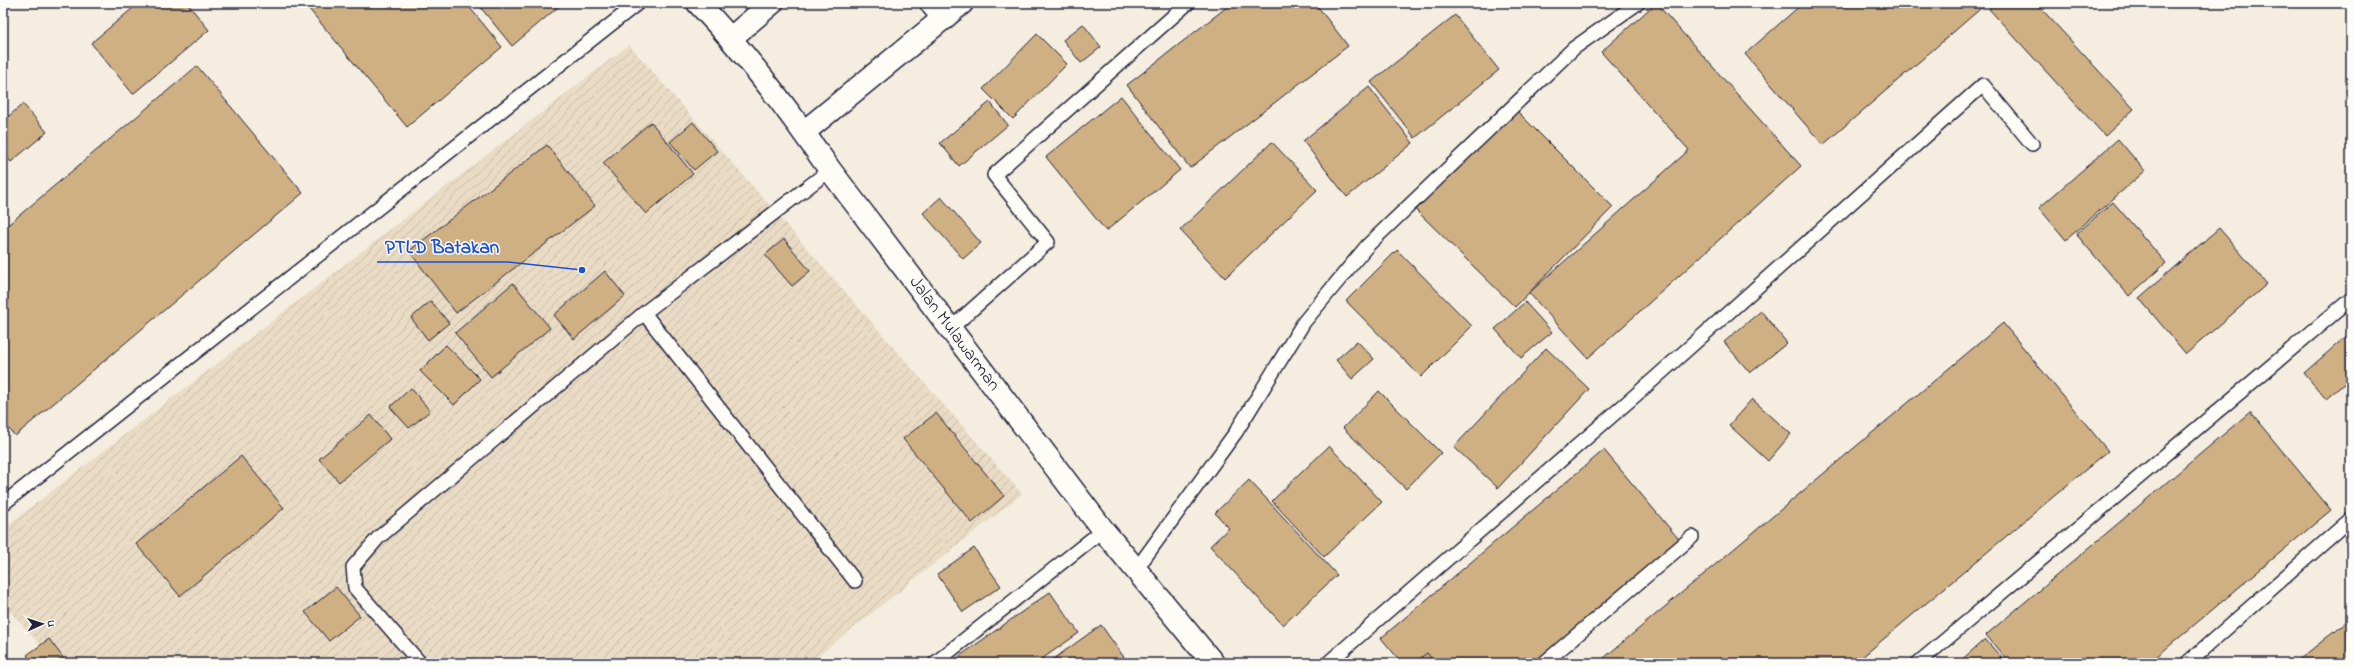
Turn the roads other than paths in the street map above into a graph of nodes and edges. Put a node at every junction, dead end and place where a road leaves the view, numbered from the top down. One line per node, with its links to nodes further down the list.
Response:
1 (638, 3): 15 (lane)
2 (698, 3): 8 (main road, Jalan Mulawarman)
3 (772, 3): 8 (main road)
4 (962, 3): 7 (main road)
5 (1188, 3): 14 (lane)
6 (1638, 3): 19 (lane)
7 (937, 11): 9 (main road)
8 (731, 38): 9 (main road, Jalan Mulawarman)
9 (804, 132): 11 (main road, Jalan Mulawarman)
10 (2032, 144): 24 (lane)
11 (830, 170): 13 (lane); 14 (main road, Jalan Mulawarman)
12 (2351, 299): 26 (lane)
13 (644, 313): 20 (lane); 21 (lane)
14 (950, 329): 17 (main road, Jalan Mulawarman)
15 (3, 504)
16 (2351, 519): 27 (lane)
17 (1103, 530): 19 (main road, Jalan Mulawarman); 22 (lane)
18 (1692, 537): 25 (lane)
19 (1135, 571): 23 (main road, Jalan Mulawarman)
20 (855, 581)
21 (420, 663)
22 (936, 663)
23 (1213, 663)
24 (1328, 663)
25 (1544, 663)
26 (1918, 663)
27 (2188, 663)

